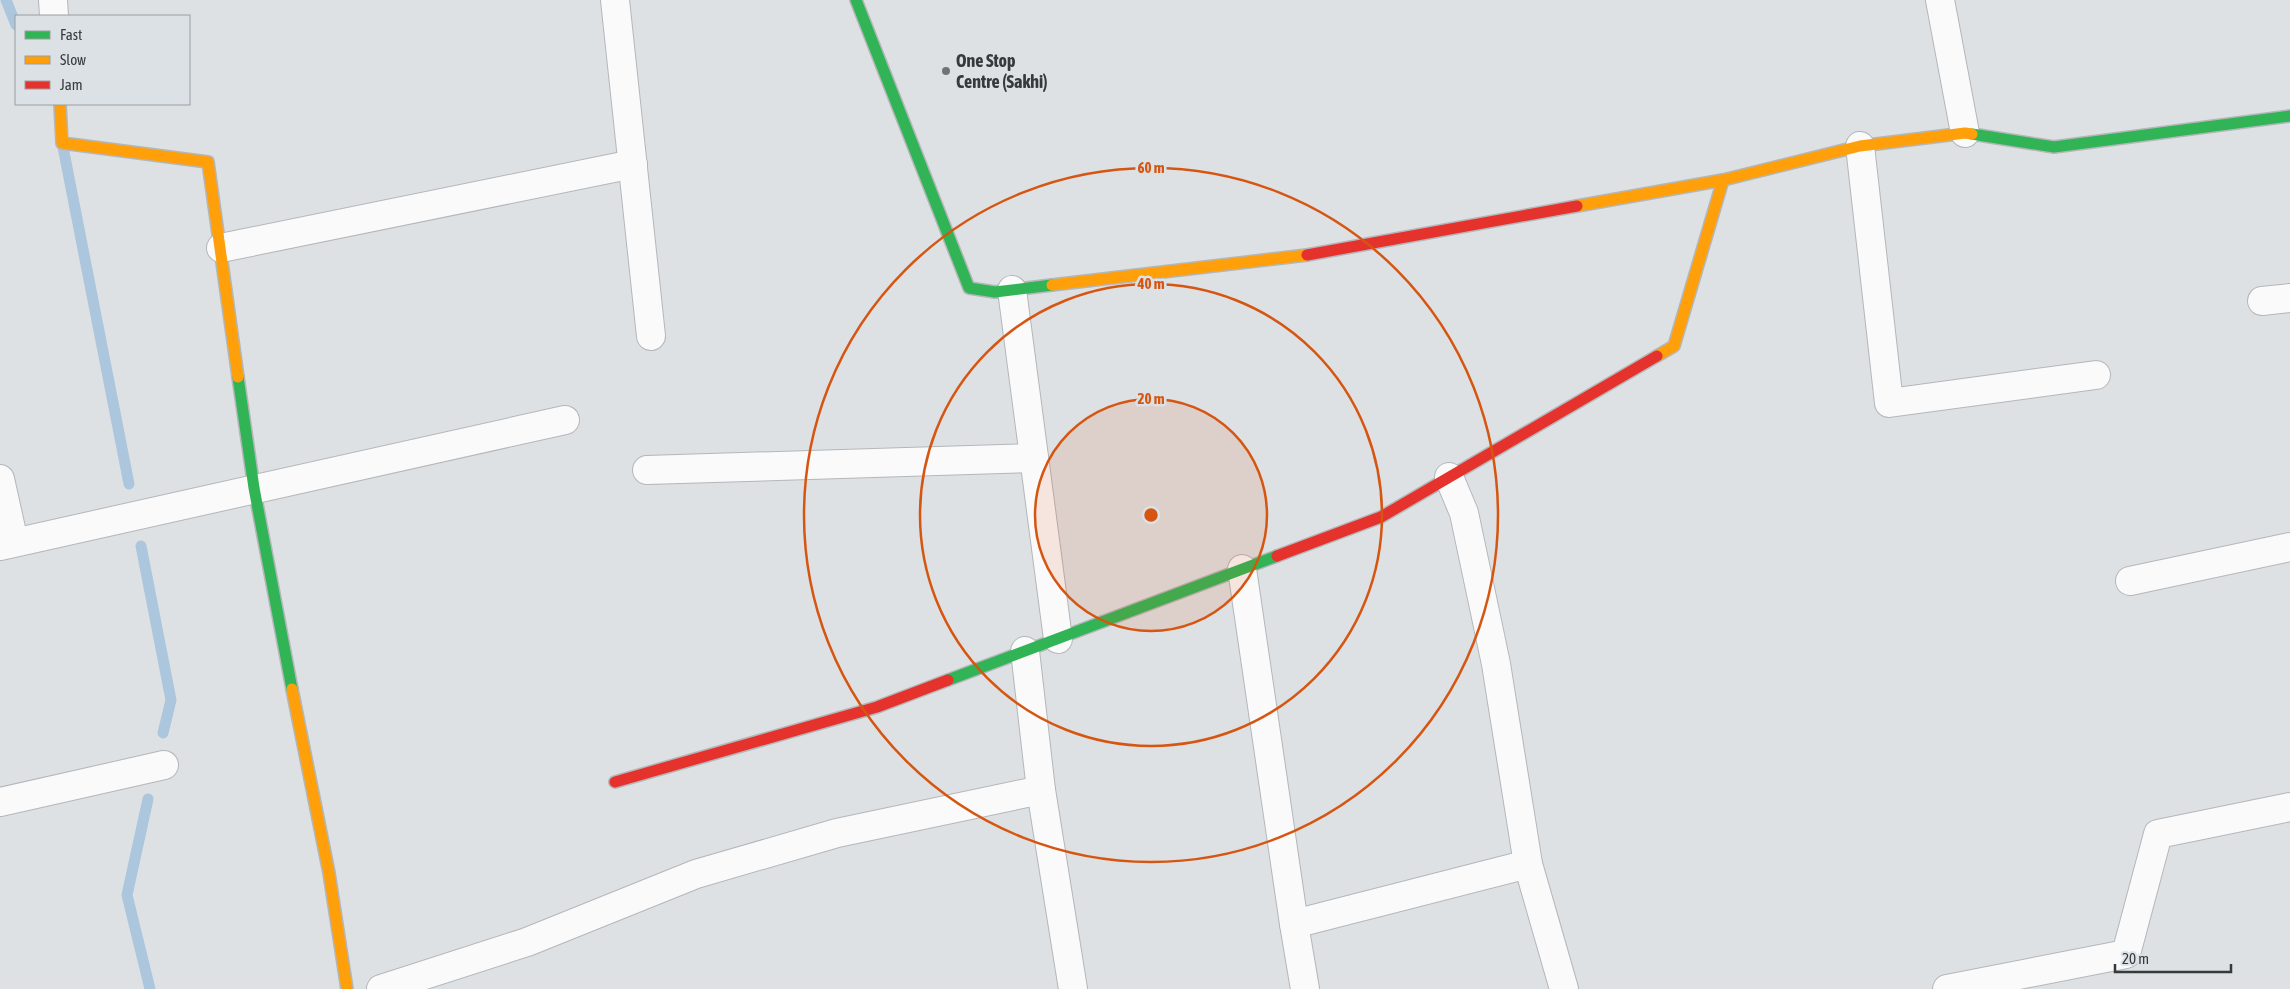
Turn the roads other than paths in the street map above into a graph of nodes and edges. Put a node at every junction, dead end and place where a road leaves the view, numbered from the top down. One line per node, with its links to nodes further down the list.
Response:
1 (53, 0): 5 (street)
2 (615, 0): 10 (street)
3 (856, 0): 13 (street)
4 (1940, 0): 8 (street)
5 (54, 15)
6 (60, 105): 12 (street)
7 (2290, 116): 8 (street)
8 (1965, 133): 9 (street)
9 (1860, 146): 11 (street); 17 (street)
10 (633, 164): 12 (street); 16 (street)
11 (1723, 180): 13 (street); 21 (street)
12 (221, 248): 23 (street)
13 (1012, 290): 19 (street)
14 (2290, 298): 15 (street)
15 (2262, 301)
16 (651, 336)
17 (2096, 375)
18 (565, 420): 23 (street)
19 (1034, 458): 20 (street); 28 (street)
20 (646, 470)
21 (1449, 477): 26 (street); 35 (street)
22 (0, 479): 24 (street)
23 (254, 488): 24 (street); 37 (street)
24 (7, 544)
25 (2290, 547): 27 (street)
26 (1242, 570): 28 (street); 36 (street)
27 (2130, 581)
28 (1058, 639): 29 (street)
29 (1025, 651): 31 (street); 32 (street)
30 (164, 765): 33 (street)
31 (615, 782)
32 (1041, 790): 38 (street); 39 (street)
33 (0, 802)
34 (2290, 807): 42 (street)
35 (1528, 864): 36 (street); 41 (street)
36 (1294, 924): 40 (street)
37 (347, 989)
38 (381, 989)
39 (1073, 989)
40 (1306, 989)
41 (1564, 989)
42 (1947, 989)

